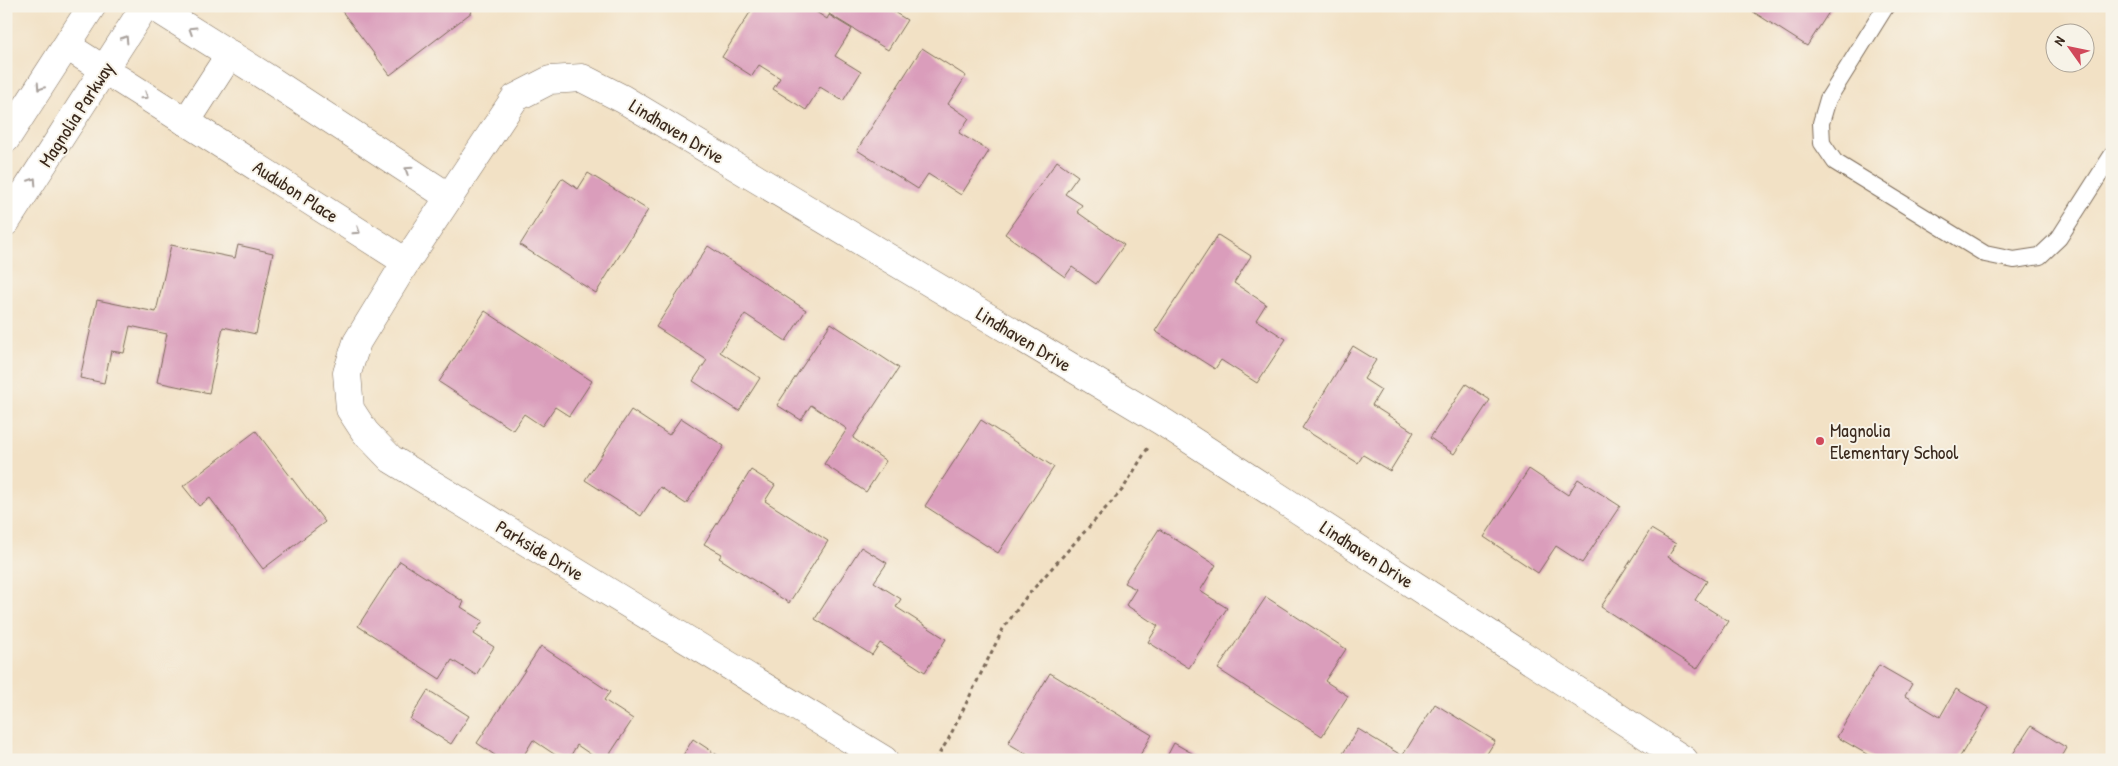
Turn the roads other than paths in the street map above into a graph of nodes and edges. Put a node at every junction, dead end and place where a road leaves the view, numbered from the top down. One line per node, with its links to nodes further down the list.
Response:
1 (92, 6): 5 (street)
2 (145, 6): 7 (street, Magnolia Parkway, one-way to 2)
3 (153, 6): 6 (street, one-way to 3)
4 (1886, 6): 10 (lane)
5 (67, 46): 7 (street, Audubon Place); 9 (street, one-way to 9)
6 (230, 54): 8 (street); 11 (street, one-way to 6)
7 (104, 71): 8 (street, Audubon Place, one-way to 8); 12 (street, Magnolia Parkway, one-way to 7)
8 (186, 122): 13 (street, Audubon Place, one-way to 13)
9 (6, 139)
10 (2112, 155)
11 (449, 197): 13 (street, Lindhaven Drive); 15 (street, Lindhaven Drive)
12 (6, 222)
13 (406, 262): 14 (street, Parkside Drive)
14 (884, 760)
15 (1684, 760)

